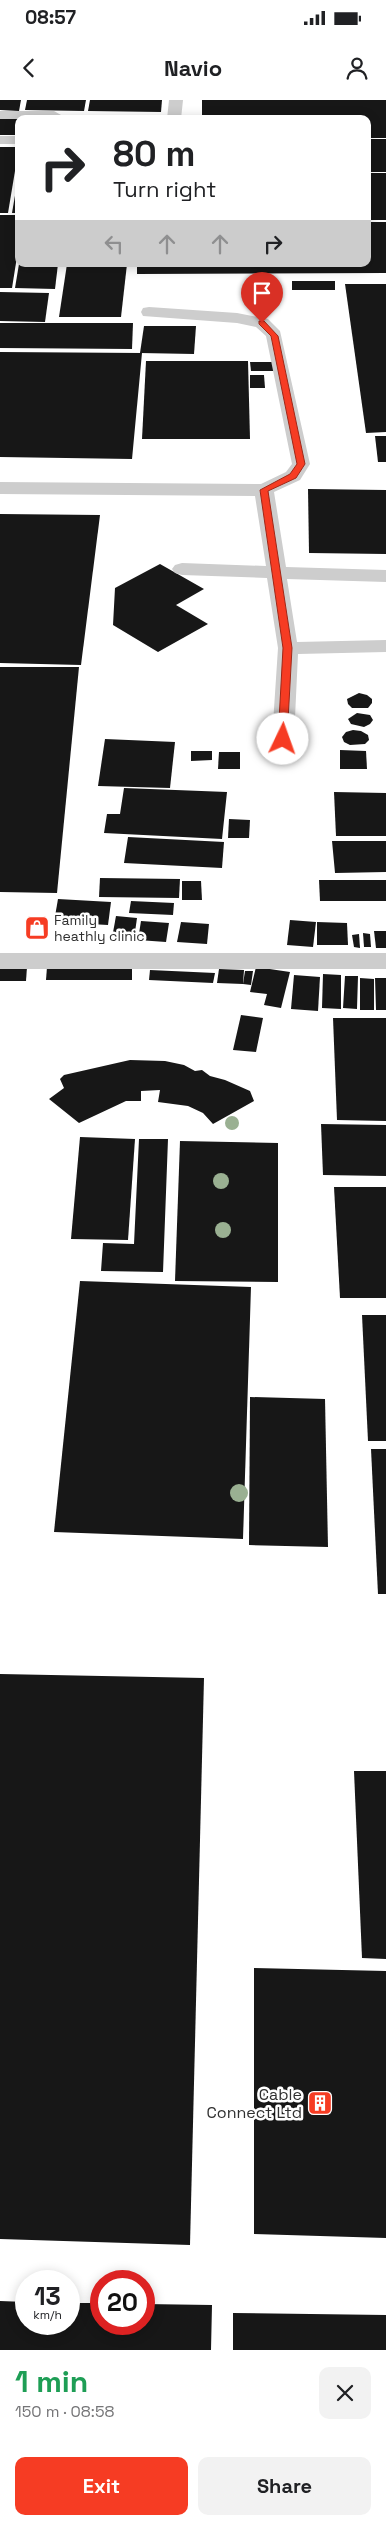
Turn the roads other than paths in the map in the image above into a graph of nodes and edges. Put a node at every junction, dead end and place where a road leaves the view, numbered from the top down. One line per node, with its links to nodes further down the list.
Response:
1 (176, 100): 4 (street)
2 (0, 115): 3 (street)
3 (54, 115)
4 (174, 115)
5 (0, 140): 6 (street)
6 (15, 140)
7 (149, 312): 9 (street)
8 (0, 488): 9 (street)
9 (264, 490): 11 (street)
10 (182, 569): 11 (street)
11 (275, 570): 12 (street); 14 (street)
12 (386, 576)
13 (386, 646): 14 (street)
14 (288, 648): 15 (street)
15 (283, 739)
16 (0, 961): 17 (street)
17 (386, 961)

